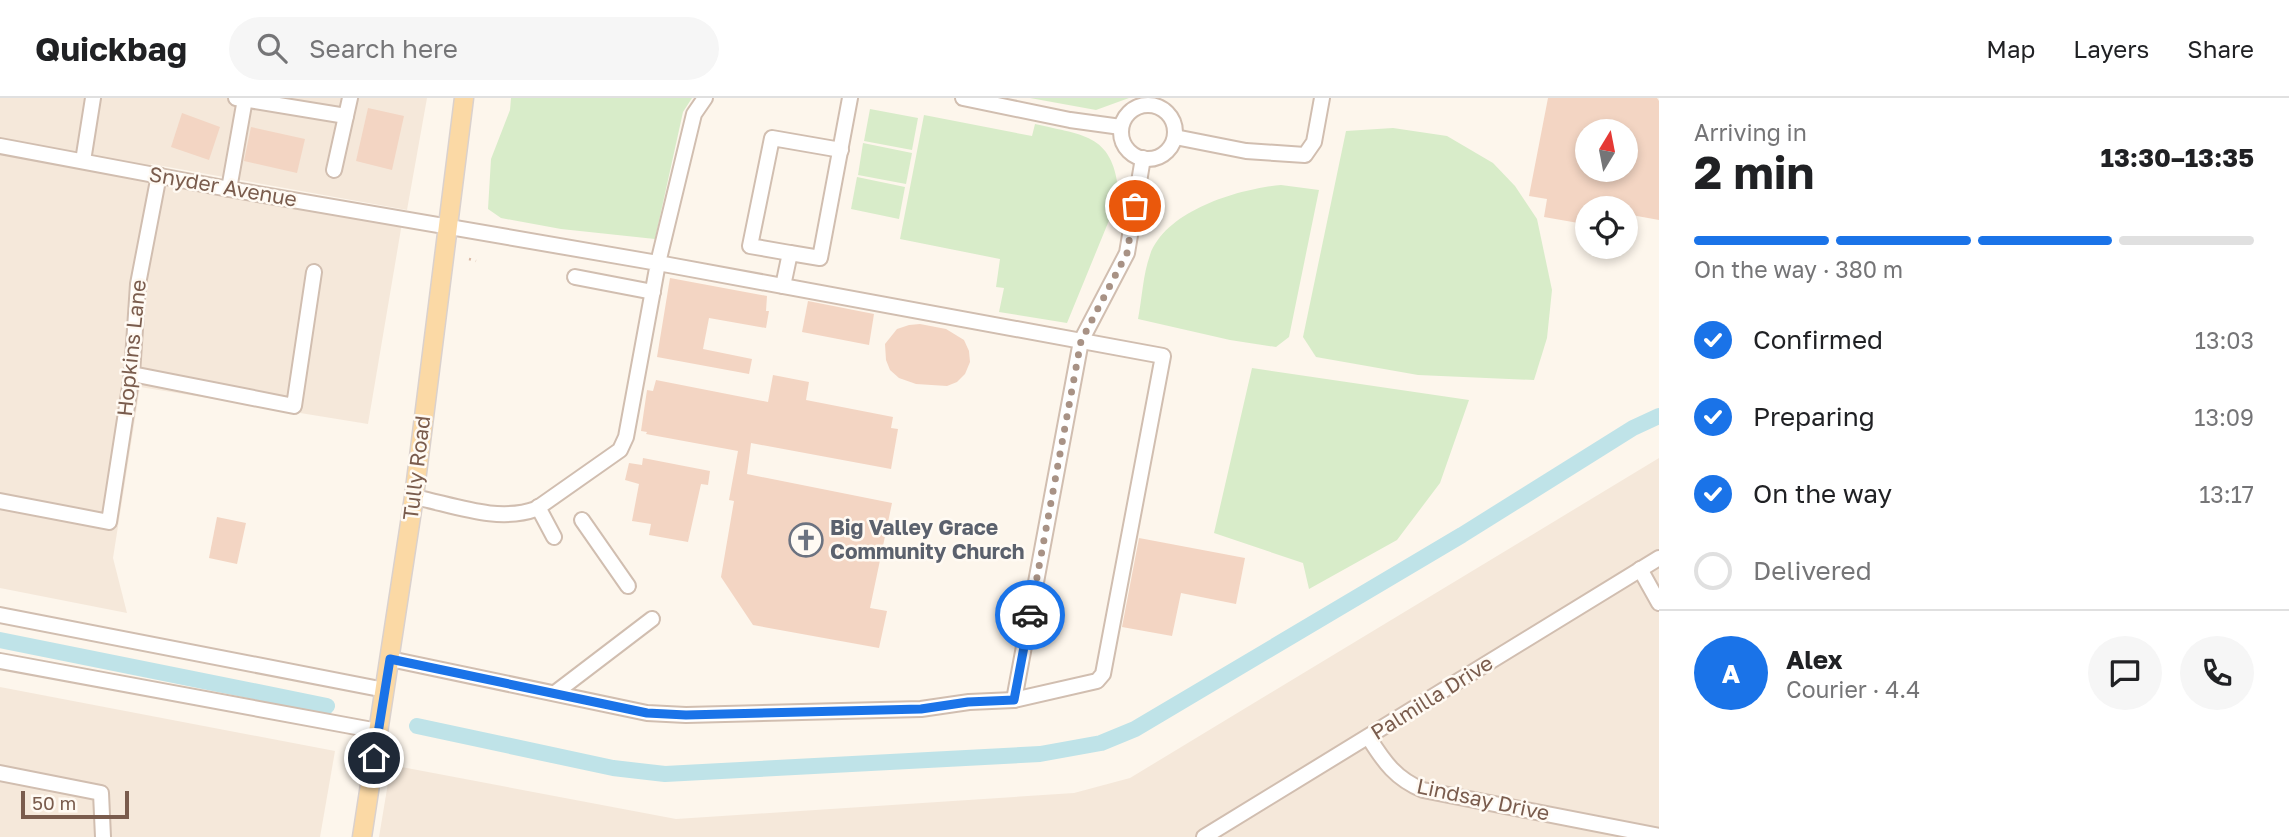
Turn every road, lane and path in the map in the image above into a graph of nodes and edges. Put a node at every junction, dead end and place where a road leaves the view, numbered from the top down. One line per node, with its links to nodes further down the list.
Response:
1 (93, 98): 16 (street)
2 (350, 98): 10 (street)
3 (464, 98): 20 (main road, Tully Road)
4 (705, 98): 24 (street)
5 (850, 98): 14 (street)
6 (963, 98): 11 (street)
7 (1322, 98): 12 (street)
8 (241, 99): 10 (street); 19 (street)
9 (1154, 101): 11 (street); 12 (street)
10 (346, 116): 17 (street)
11 (1121, 127): 15 (street)
12 (1175, 137): 15 (street)
13 (0, 146): 16 (street, Snyder Avenue)
14 (841, 150): 21 (street); 21 (street)
15 (1143, 158): 29 (street)
16 (83, 161): 18 (street, Snyder Avenue)
17 (334, 170)
18 (159, 175): 19 (street, Snyder Avenue); 30 (street, Hopkins Lane)
19 (229, 189): 20 (street, Snyder Avenue)
20 (447, 225): 24 (street, Snyder Avenue); 31 (main road, Tully Road)
21 (790, 253): 27 (street)
22 (469, 259): 23 (path)
23 (476, 261)
24 (659, 263): 27 (street, Snyder Avenue); 28 (street)
25 (314, 272): 30 (street)
26 (575, 277): 28 (street)
27 (783, 286): 29 (street, Snyder Avenue)
28 (653, 292): 33 (street)
29 (1081, 341): 46 (street); 46 (street, Snyder Avenue)
30 (132, 374): 32 (street, Hopkins Lane)
31 (414, 497): 33 (street); 42 (main road, Tully Road)
32 (0, 500)
33 (538, 508): 35 (street)
34 (582, 520): 38 (street)
35 (554, 537)
36 (1659, 558): 37 (street, Palmilla Drive)
37 (1640, 569): 39 (street); 48 (street, Palmilla Drive)
38 (628, 586)
39 (1659, 603)
40 (0, 615): 44 (street)
41 (652, 620): 45 (street)
42 (390, 659): 44 (main road, Tully Road); 45 (street)
43 (0, 661): 47 (street)
44 (385, 690): 47 (main road, Tully Road)
45 (555, 694): 46 (street)
46 (1014, 700)
47 (379, 731): 52 (main road, Tully Road)
48 (1369, 738): 50 (street, Lindsay Drive); 53 (street, Palmilla Drive)
49 (0, 773): 51 (street)
50 (1659, 836)
51 (103, 837)
52 (362, 837)
53 (1204, 837)

